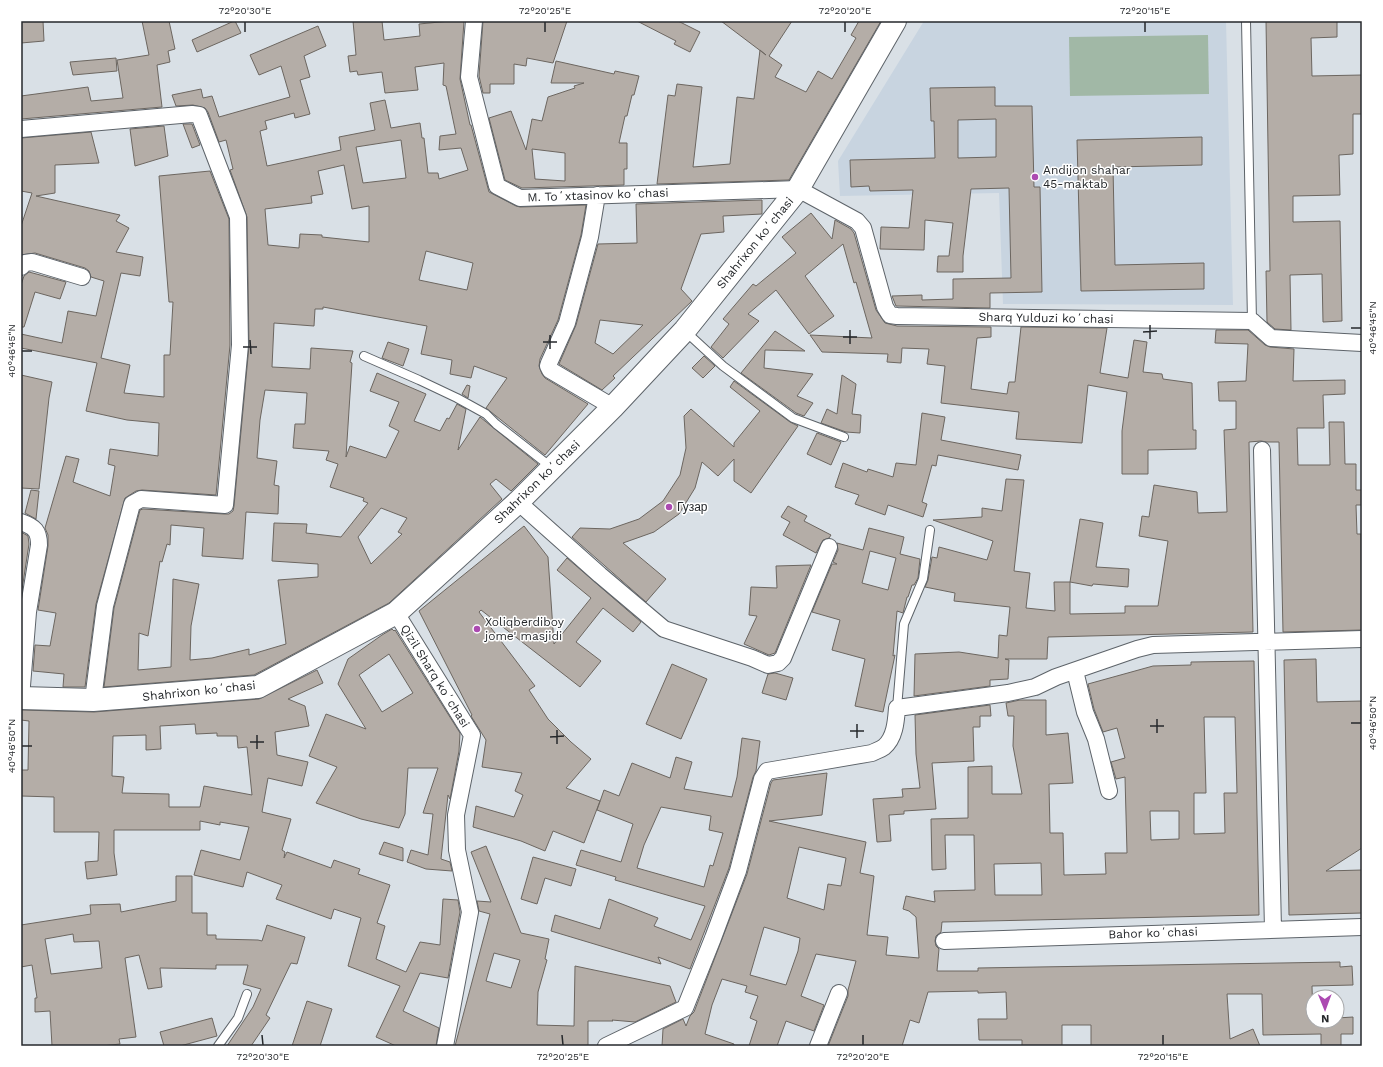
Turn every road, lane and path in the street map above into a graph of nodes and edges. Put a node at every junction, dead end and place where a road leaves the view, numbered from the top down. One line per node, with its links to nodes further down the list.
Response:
1 (474, 21): 6 (street, M. Toʻxtasinov koʻchasi)
2 (895, 21): 5 (street, Shahrixon koʻchasi)
3 (1246, 21): 9 (lane)
4 (21, 129): 26 (street)
5 (798, 189): 6 (street, M. Toʻxtasinov koʻchasi); 9 (street, Sharq Yulduzi koʻchasi); 10 (street, Shahrixon koʻchasi)
6 (597, 195): 13 (street)
7 (21, 267): 8 (street)
8 (82, 277)
9 (1252, 321): 11 (street)
10 (685, 330): 13 (street, Shahrixon koʻchasi); 14 (lane)
11 (1362, 343)
12 (364, 356): 16 (lane)
13 (613, 407): 16 (street, Shahrixon koʻchasi)
14 (844, 437)
15 (1262, 450): 23 (street)
16 (552, 468): 17 (street, Shahrixon koʻchasi)
17 (518, 502): 20 (street); 21 (street, Shahrixon koʻchasi)
18 (21, 522): 25 (street)
19 (930, 530): 27 (lane)
20 (829, 547)
21 (396, 612): 26 (street, Shahrixon koʻchasi); 35 (street, Qizil Sharq koʻchasi)
22 (1362, 639): 23 (street)
23 (1266, 641): 24 (street); 30 (street)
24 (1075, 671): 27 (street); 28 (street)
25 (21, 698): 26 (street, Shahrixon koʻchasi)
26 (93, 700)
27 (897, 708): 36 (street)
28 (1109, 791)
29 (1362, 927): 30 (street, Bahor koʻchasi)
30 (1273, 929): 31 (street, Bahor koʻchasi)
31 (944, 941)
32 (839, 993): 37 (street)
33 (247, 994): 34 (lane)
34 (218, 1046)
35 (445, 1046)
36 (606, 1046)
37 (818, 1046)

